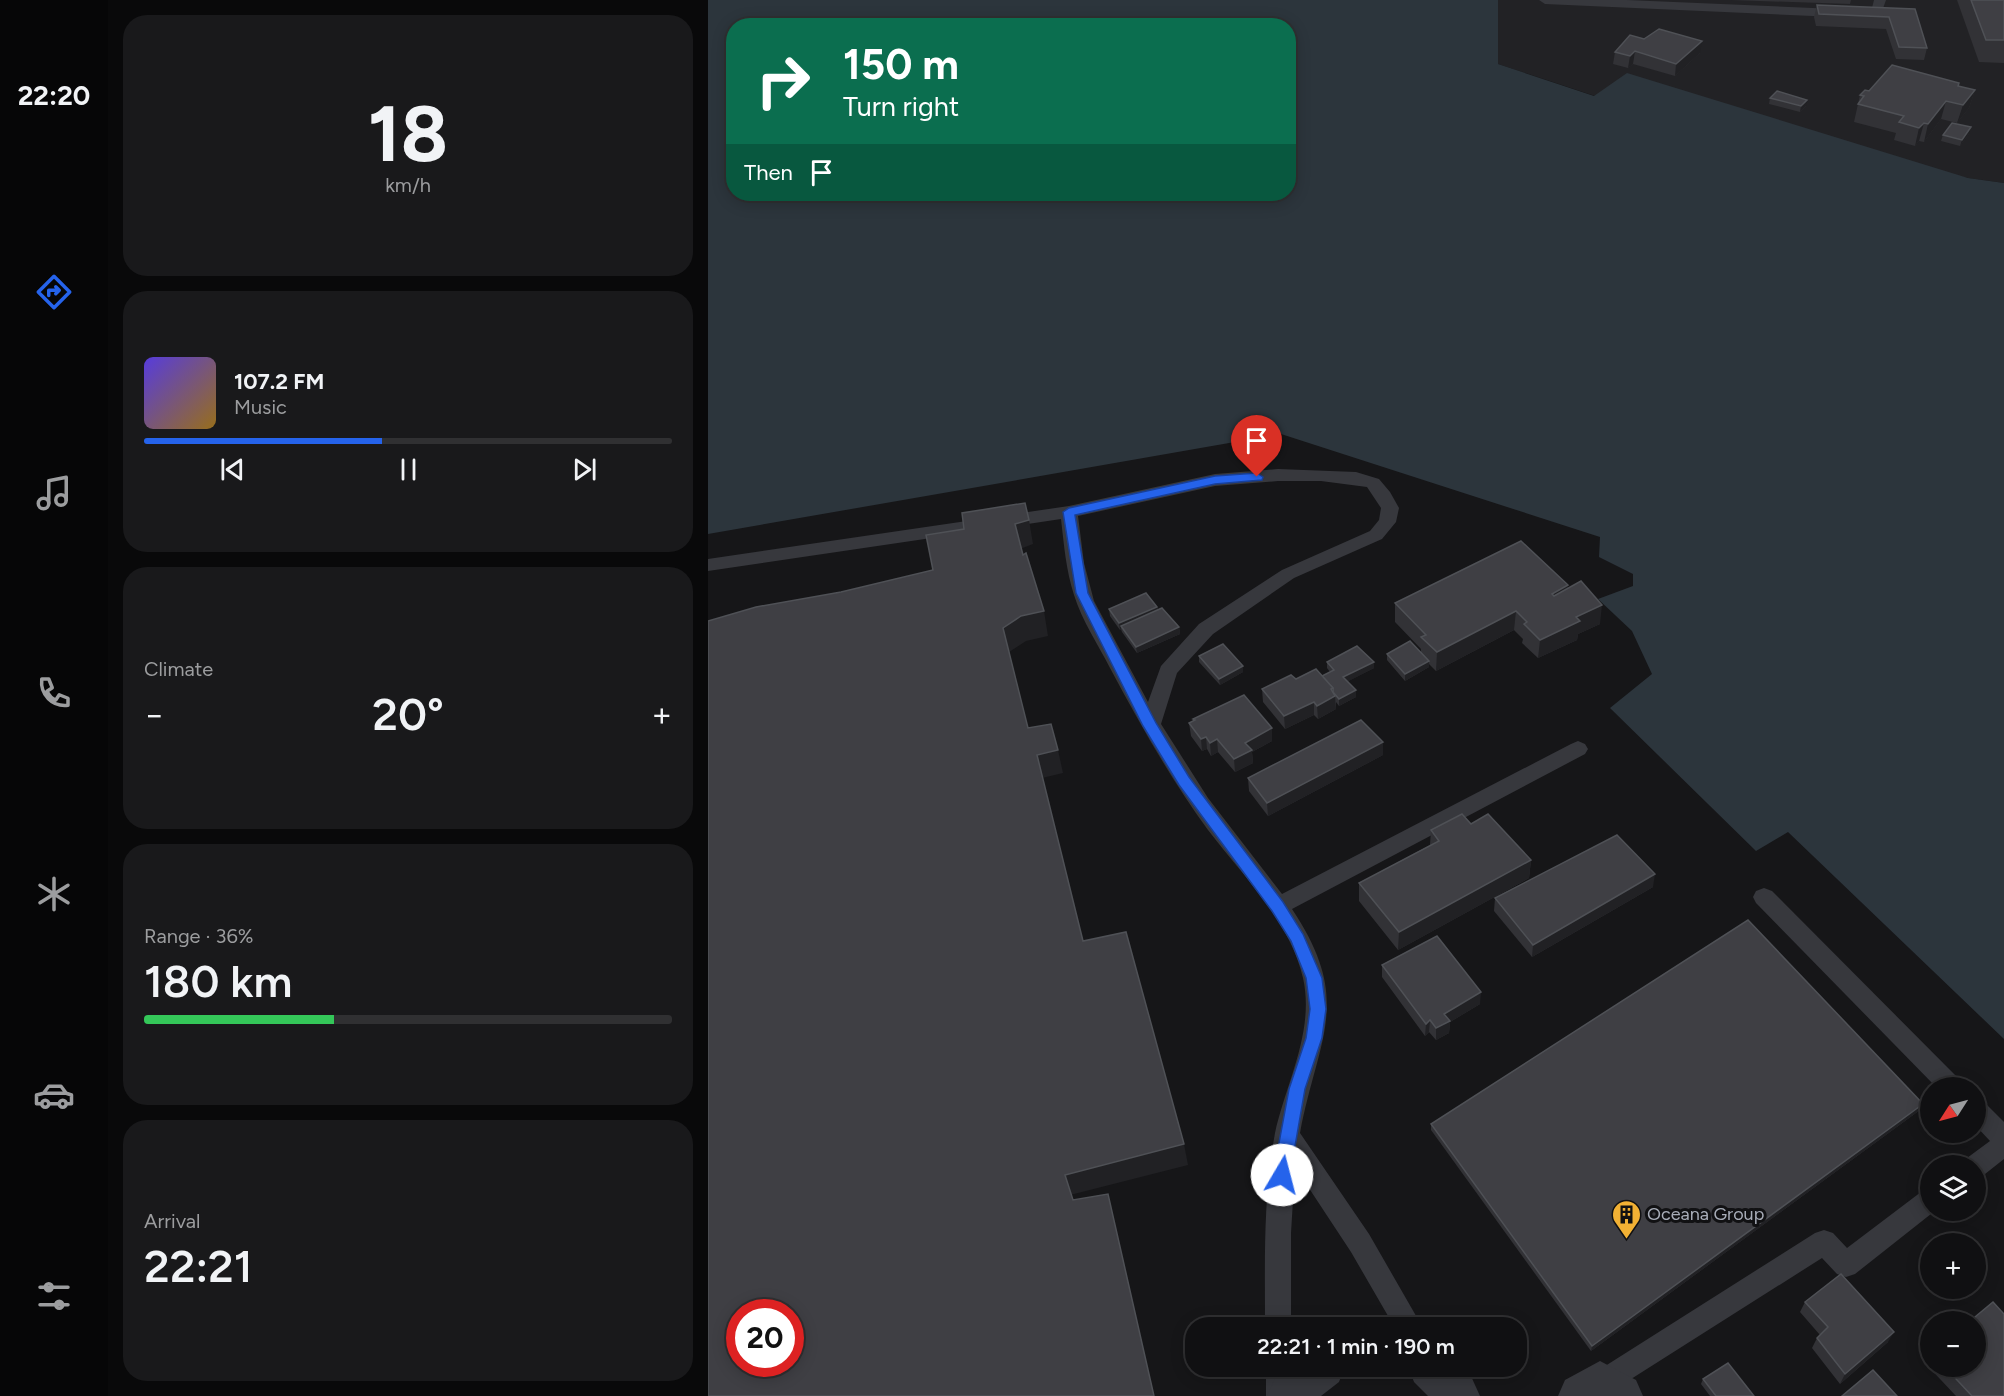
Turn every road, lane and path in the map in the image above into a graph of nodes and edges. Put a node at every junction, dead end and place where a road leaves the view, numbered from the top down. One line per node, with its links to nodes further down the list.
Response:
1 (1545, 0): 2 (lane)
2 (1880, 0)
3 (1069, 512): 4 (lane); 5 (lane); 5 (lane)
4 (708, 565)
5 (1150, 726): 8 (lane)
6 (1578, 749): 8 (lane)
7 (1764, 897): 9 (lane)
8 (1278, 906): 11 (lane)
9 (1942, 1077)
10 (1986, 1120): 12 (lane)
11 (1287, 1134): 16 (lane); 17 (lane)
12 (2004, 1139)
13 (2004, 1144): 14 (lane)
14 (1986, 1158)
15 (1920, 1208): 20 (lane)
16 (1278, 1317)
17 (1404, 1317)
18 (1279, 1377): 21 (lane)
19 (1309, 1377): 22 (street)
20 (1601, 1392)
21 (1279, 1396)
22 (1290, 1396)

